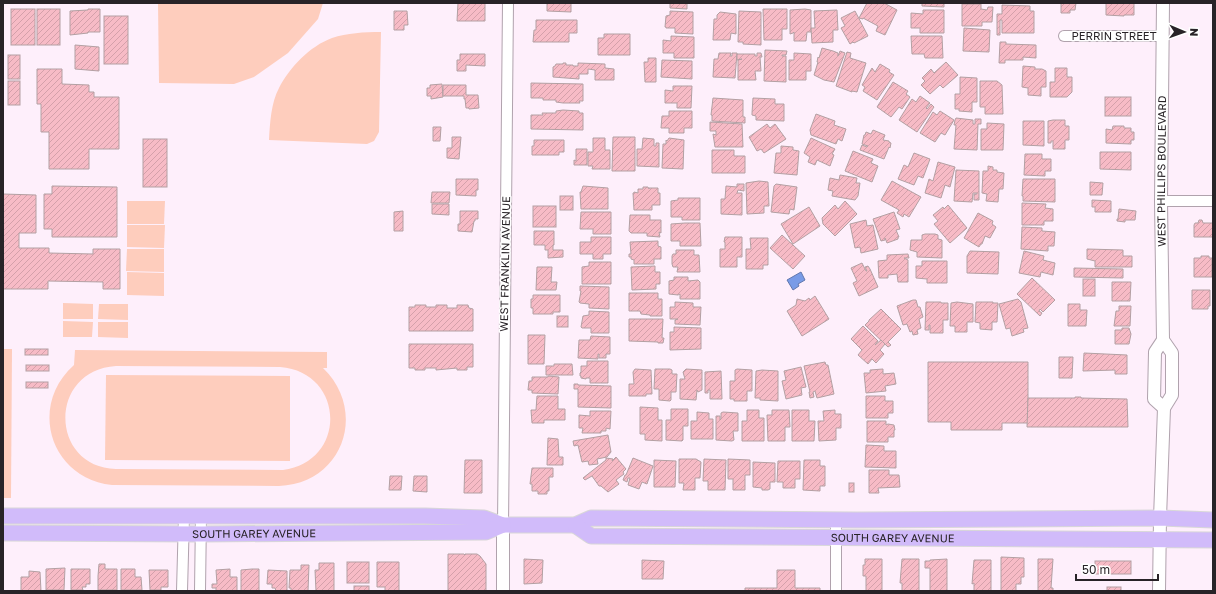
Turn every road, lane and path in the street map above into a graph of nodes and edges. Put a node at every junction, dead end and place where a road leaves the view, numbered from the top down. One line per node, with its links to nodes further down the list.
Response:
1 (508, 3): 15 (street, WEST FRANKLIN AVENUE)
2 (1162, 3): 4 (street, WEST PHILLIPS BOULEVARD)
3 (1064, 36): 4 (street, PERRIN STREET)
4 (1163, 36): 5 (street, WEST PHILLIPS BOULEVARD)
5 (1161, 201): 6 (street); 7 (street, WEST PHILLIPS BOULEVARD)
6 (1213, 201)
7 (1163, 340): 8 (street, WEST PHILLIPS BOULEVARD); 8 (street, WEST PHILLIPS BOULEVARD)
8 (1164, 408): 12 (street, WEST PHILLIPS BOULEVARD)
9 (3, 516): 10 (main road, SOUTH GAREY AVENUE)
10 (184, 516): 11 (main road, SOUTH GAREY AVENUE); 18 (street)
11 (201, 516): 15 (main road, SOUTH GAREY AVENUE); 19 (street)
12 (1160, 518): 13 (main road, SOUTH GAREY AVENUE); 14 (main road, SOUTH GAREY AVENUE); 21 (street, WEST PHILLIPS BOULEVARD)
13 (836, 520): 16 (main road, SOUTH GAREY AVENUE); 20 (street)
14 (1213, 520)
15 (503, 525): 16 (main road, SOUTH GAREY AVENUE); 19 (main road, SOUTH GAREY AVENUE); 25 (street)
16 (575, 525): 20 (main road, SOUTH GAREY AVENUE)
17 (3, 533): 18 (main road, SOUTH GAREY AVENUE)
18 (184, 534): 19 (main road, SOUTH GAREY AVENUE); 23 (street)
19 (201, 534): 24 (street)
20 (836, 538): 21 (main road, SOUTH GAREY AVENUE); 26 (street)
21 (1160, 539): 22 (main road, SOUTH GAREY AVENUE); 27 (street, WEST PHILLIPS BOULEVARD)
22 (1213, 540)
23 (182, 591)
24 (200, 591)
25 (503, 591)
26 (836, 591)
27 (1159, 591)

